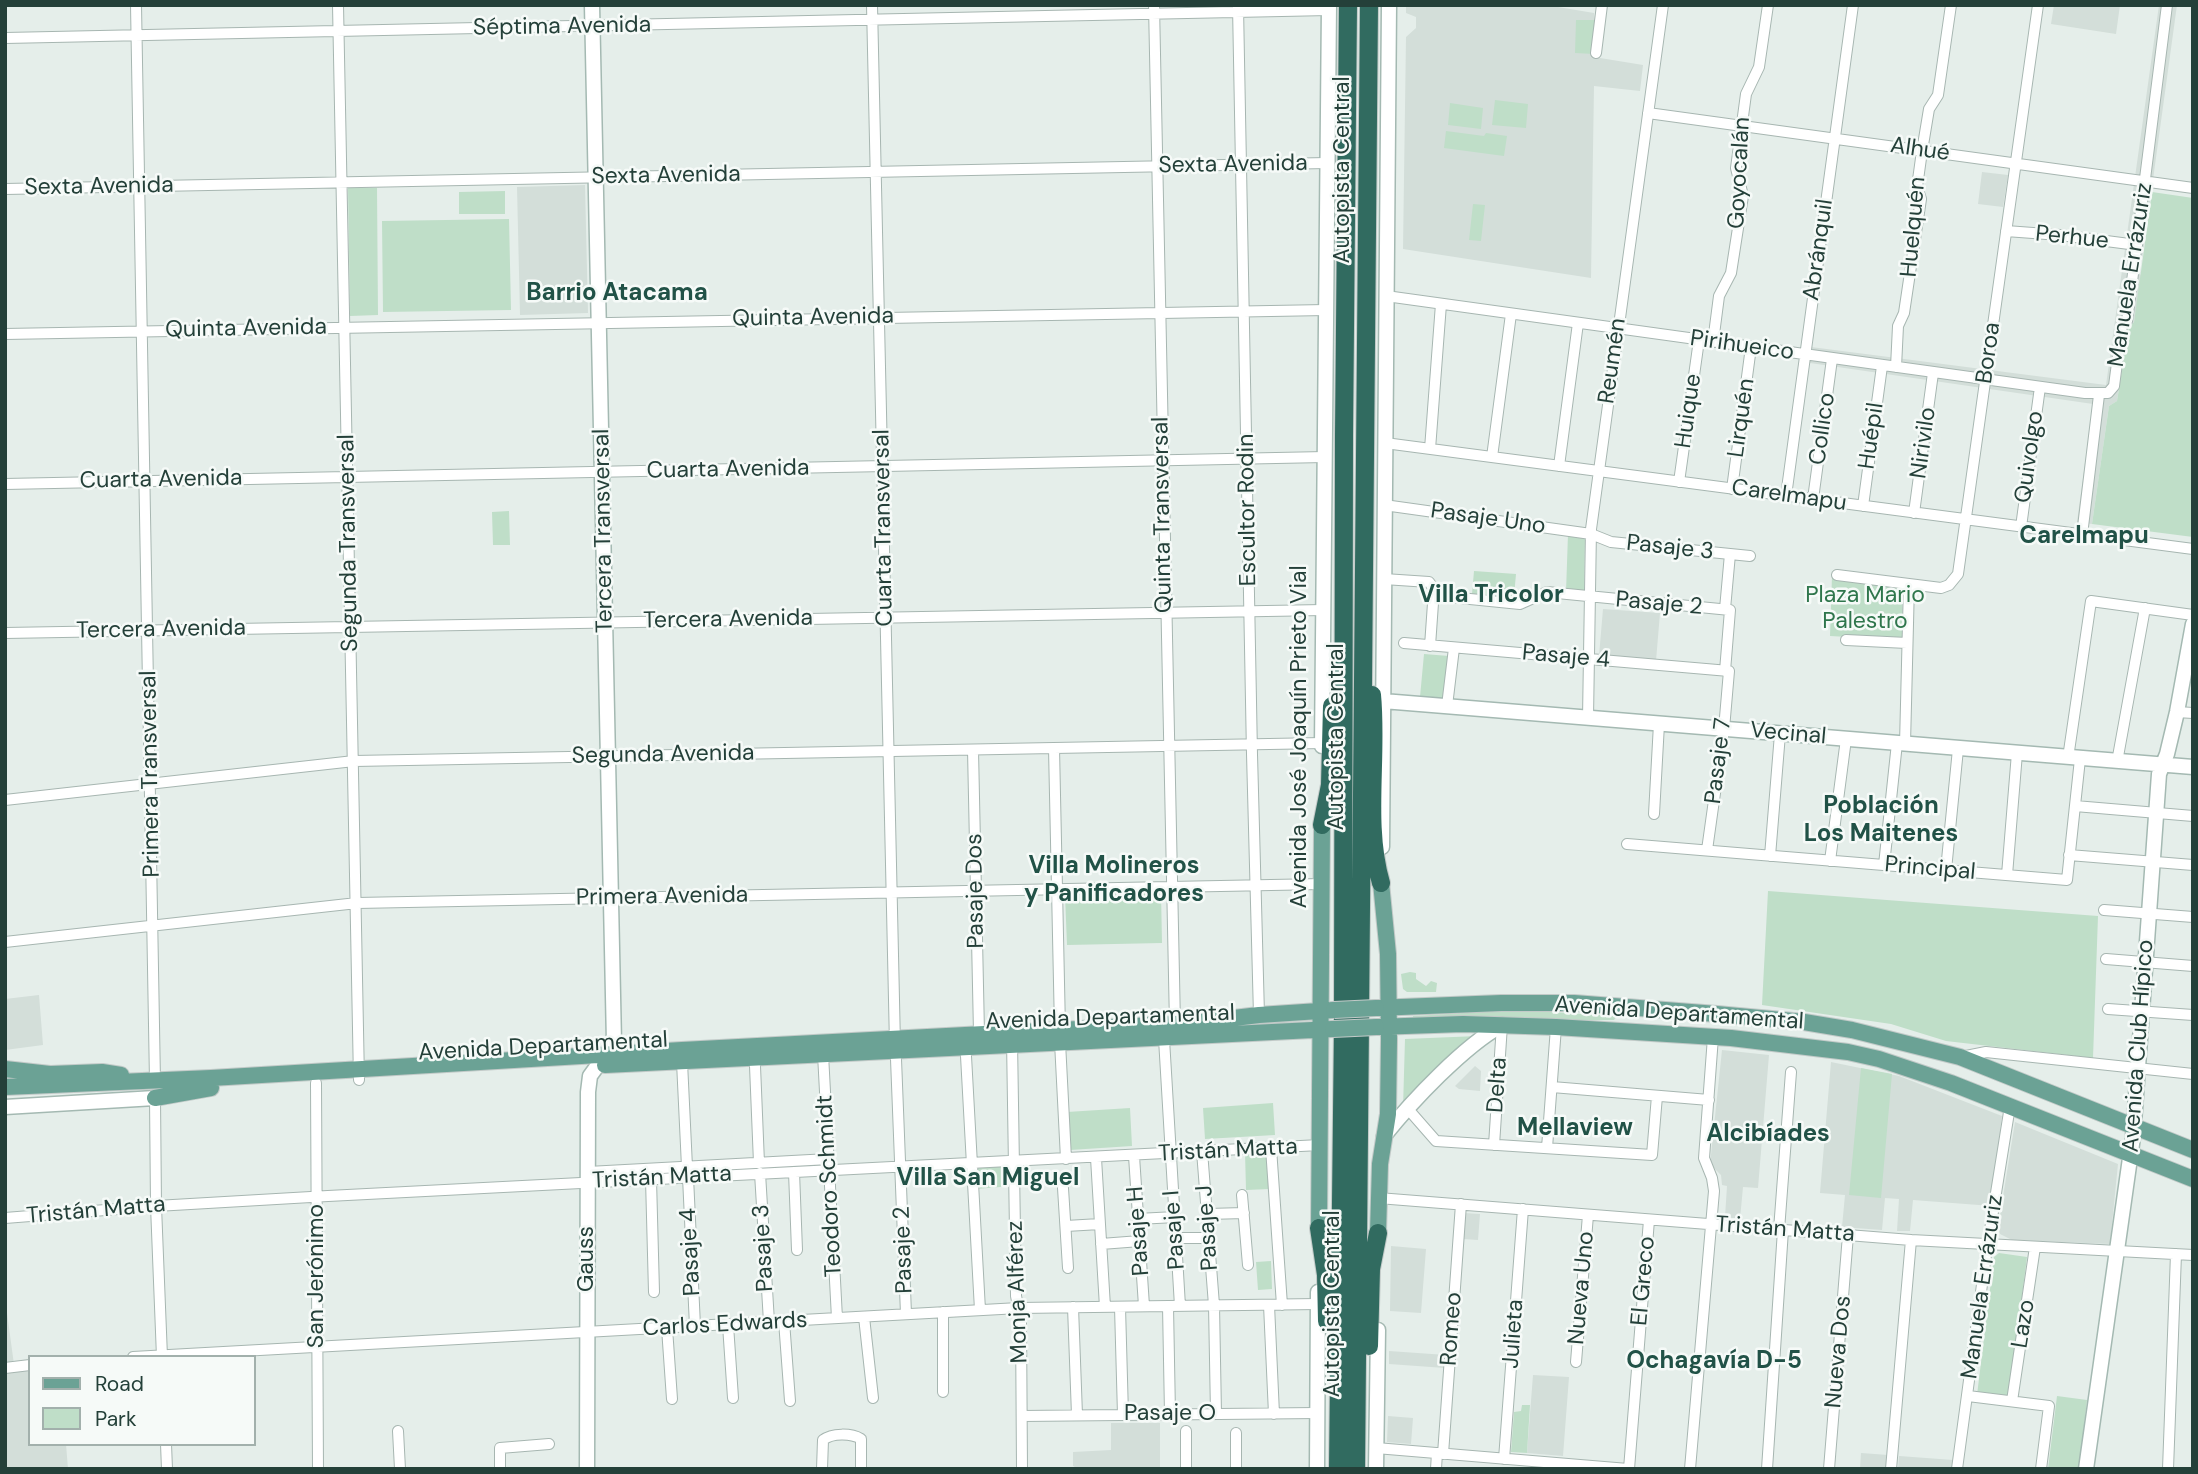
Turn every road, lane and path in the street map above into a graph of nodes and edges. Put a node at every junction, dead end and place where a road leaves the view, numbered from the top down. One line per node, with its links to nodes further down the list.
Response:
1 (136, 5): 21 (street, Primera Transversal)
2 (338, 5): 20 (street, Segunda Transversal)
3 (592, 5): 19 (street, Tercera Transversal)
4 (872, 5): 18 (street, Cuarta Transversal)
5 (1348, 5): 104 (highway, Autopista Central)
6 (1369, 5): 113 (highway, Autopista Central)
7 (1389, 5): 41 (street)
8 (1602, 5): 23 (street)
9 (1663, 5): 24 (street, Reumén)
10 (1768, 5): 25 (street, Goyocalán)
11 (1853, 5): 26 (street, Abránquil)
12 (1951, 5): 27 (street, Huelquén)
13 (2038, 5): 30 (street, Boroa)
14 (2167, 5): 35 (street, Manuela Errázuriz)
15 (1329, 8): 17 (street, Séptima Avenida); 28 (street, Avenida José Joaquín Prieto Vial)
16 (1154, 9): 17 (street, Séptima Avenida); 18 (street, Séptima Avenida); 31 (street, Quinta Transversal)
17 (1238, 9): 29 (street, Escultor Rodin)
18 (873, 20): 19 (street, Séptima Avenida); 32 (street, Cuarta Transversal)
19 (593, 26): 20 (street, Séptima Avenida); 33 (street, Tercera Transversal)
20 (338, 31): 21 (street, Séptima Avenida); 34 (street, Segunda Transversal)
21 (137, 35): 22 (street, Séptima Avenida); 36 (street, Primera Transversal)
22 (5, 38)
23 (1596, 53)
24 (1648, 113): 25 (street, Alhué); 51 (street, Reumén)
25 (1741, 126): 26 (street, Alhué); 55 (street, Goyocalán)
26 (1835, 139): 27 (street, Alhué); 57 (street, Abránquil)
27 (1922, 151): 30 (street, Alhué); 60 (street, Huelquén)
28 (1327, 163): 29 (street, Sexta Avenida); 43 (street, Avenida José Joaquín Prieto Vial)
29 (1241, 164): 31 (street, Sexta Avenida); 44 (street, Escultor Rodin)
30 (2015, 164): 35 (street, Alhué); 39 (street, Boroa)
31 (1156, 166): 32 (street, Sexta Avenida); 45 (street, Quinta Transversal)
32 (876, 171): 33 (street, Sexta Avenida); 47 (street, Cuarta Transversal)
33 (596, 177): 34 (street, Sexta Avenida); 48 (street, Tercera Transversal)
34 (341, 181): 36 (street, Sexta Avenida); 50 (street, Segunda Transversal)
35 (2146, 181): 37 (street, Alhué); 40 (street, Manuela Errázuriz)
36 (139, 186): 38 (street, Sexta Avenida); 52 (street, Primera Transversal)
37 (2193, 188)
38 (5, 189)
39 (2006, 231): 40 (street, Perhue); 62 (street, Boroa)
40 (2137, 245): 64 (street, Manuela Errázuriz)
41 (1386, 296): 42 (street, Pirihueico); 65 (street)
42 (1441, 304): 46 (street, Pirihueico); 66 (street)
43 (1326, 310): 44 (street, Quinta Avenida); 67 (street, Avenida José Joaquín Prieto Vial)
44 (1244, 311): 45 (street, Quinta Avenida); 69 (street, Escultor Rodin)
45 (1159, 313): 47 (street, Quinta Avenida); 70 (street, Quinta Transversal)
46 (1511, 314): 49 (street, Pirihueico); 68 (street)
47 (879, 317): 48 (street, Quinta Avenida); 72 (street, Cuarta Transversal)
48 (599, 322): 50 (street, Quinta Avenida); 73 (street, Tercera Transversal)
49 (1578, 323): 51 (street, Pirihueico); 71 (street)
50 (344, 327): 52 (street, Quinta Avenida); 75 (street, Segunda Transversal)
51 (1618, 328): 54 (street, Pirihueico); 74 (street, Reumén)
52 (142, 331): 53 (street, Quinta Avenida); 76 (street, Primera Transversal)
53 (5, 334)
54 (1699, 340): 55 (street, Pirihueico); 77 (street, Huique)
55 (1713, 342): 56 (street, Pirihueico)
56 (1751, 348): 57 (street, Pirihueico); 79 (street, Lirquén)
57 (1805, 355): 58 (street, Pirihueico); 80 (street, Abránquil)
58 (1832, 359): 59 (street, Pirihueico); 81 (street, Collico)
59 (1882, 366): 60 (street, Pirihueico); 83 (street, Huépil)
60 (1896, 368): 61 (street, Pirihueico)
61 (1933, 373): 62 (street, Pirihueico); 84 (street, Nirivilo)
62 (1986, 380): 63 (street, Pirihueico); 85 (street, Boroa)
63 (2040, 387): 64 (street, Pirihueico); 86 (street, Quivolgo)
64 (2099, 395): 88 (street, Manuela Errázuriz)
65 (1385, 443): 66 (street, Carelmapu); 82 (street)
66 (1430, 449): 68 (street, Carelmapu)
67 (1325, 457): 69 (street, Cuarta Avenida); 98 (street, Avenida José Joaquín Prieto Vial)
68 (1492, 457): 71 (street, Carelmapu)
69 (1247, 458): 70 (street, Cuarta Avenida); 100 (street, Escultor Rodin)
70 (1162, 460): 72 (street, Cuarta Avenida); 101 (street, Quinta Transversal)
71 (1559, 466): 74 (street, Carelmapu)
72 (882, 467): 73 (street, Cuarta Avenida); 103 (street, Cuarta Transversal)
73 (602, 471): 75 (street, Cuarta Avenida); 105 (street, Tercera Transversal)
74 (1597, 471): 77 (street, Carelmapu); 87 (street, Reumén)
75 (348, 477): 76 (street, Cuarta Avenida); 107 (street, Segunda Transversal)
76 (145, 480): 78 (street, Cuarta Avenida); 108 (street, Primera Transversal)
77 (1679, 482): 79 (street, Carelmapu)
78 (5, 484)
79 (1732, 489): 80 (street, Carelmapu)
80 (1786, 496): 81 (street, Carelmapu)
81 (1813, 499): 83 (street, Carelmapu)
82 (1384, 505): 87 (street, Pasaje Uno); 93 (street)
83 (1863, 506): 84 (street, Carelmapu)
84 (1914, 513): 85 (street, Carelmapu)
85 (1967, 520): 86 (street, Carelmapu); 94 (street, Boroa)
86 (2021, 527): 88 (street, Carelmapu)
87 (1591, 534): 90 (street, Pasaje 3); 96 (street, Reumén)
88 (2082, 535): 89 (street, Carelmapu)
89 (2193, 549)
90 (1730, 554): 91 (street, Pasaje 3); 99 (street, Pasaje 7)
91 (1751, 556)
92 (1838, 575): 94 (street, Boroa)
93 (1384, 579): 95 (street, Pasaje 2); 119 (street)
94 (1909, 584): 112 (street)
95 (1434, 589): 96 (street, Pasaje 2); 114 (street)
96 (1589, 598): 99 (street, Pasaje 2); 116 (street, Reumén)
97 (2145, 608): 102 (street); 138 (street); 140 (street)
98 (1324, 610): 100 (street, Tercera Avenida); 128 (street, Avenida José Joaquín Prieto Vial)
99 (1728, 610): 118 (street, Pasaje 7)
100 (1249, 611): 101 (street, Tercera Avenida); 129 (street, Escultor Rodin)
101 (1165, 613): 103 (street, Tercera Avenida); 131 (street, Quinta Transversal)
102 (2193, 615)
103 (886, 618): 105 (street, Tercera Avenida); 135 (street, Cuarta Transversal)
104 (1344, 620): 149 (highway); 327 (highway, Autopista Central)
105 (606, 623): 107 (street, Tercera Avenida); 137 (street, Tercera Transversal)
106 (2193, 624): 117 (street, Avenida Club Hípico)
107 (351, 627): 108 (street, Tercera Avenida); 139 (street, Segunda Transversal)
108 (148, 630): 109 (street, Tercera Avenida); 143 (street, Primera Transversal)
109 (5, 633)
110 (1846, 640): 112 (street)
111 (1404, 643): 114 (street, Pasaje 4)
112 (1907, 643): 130 (street)
113 (1362, 645): 160 (highway); 327 (highway, Autopista Central)
114 (1430, 646): 115 (street, Pasaje 4)
115 (1454, 648): 116 (street, Pasaje 4); 120 (street)
116 (1589, 659): 118 (street, Pasaje 4); 123 (street, Reumén)
117 (2189, 666): 121 (street, Avenida Club Hípico)
118 (1727, 671): 125 (street, Pasaje 7)
119 (1383, 701): 120 (street, Vecinal); 160 (street)
120 (1447, 706): 123 (street, Vecinal)
121 (2177, 712): 122 (street); 141 (street, Avenida Club Hípico)
122 (2193, 713)
123 (1588, 718): 124 (street, Vecinal)
124 (1659, 724): 125 (street, Vecinal); 147 (street)
125 (1724, 729): 126 (street, Vecinal); 151 (street, Pasaje 7)
126 (1780, 734): 127 (street, Vecinal); 153 (street)
127 (1846, 739): 130 (street, Vecinal); 154 (street)
128 (1322, 743): 129 (street, Segunda Avenida); 149 (street, Avenida José Joaquín Prieto Vial)
129 (1252, 744): 131 (street, Segunda Avenida); 162 (street, Escultor Rodin)
130 (1901, 744): 133 (street, Vecinal); 156 (street)
131 (1168, 746): 132 (street, Segunda Avenida); 163 (street, Quinta Transversal)
132 (1054, 748): 134 (street, Segunda Avenida); 164 (street)
133 (1958, 748): 136 (street, Vecinal); 158 (street)
134 (973, 750): 135 (street, Segunda Avenida); 165 (street, Pasaje Dos)
135 (888, 751): 137 (street, Segunda Avenida); 166 (street, Cuarta Transversal)
136 (2017, 753): 138 (street, Vecinal); 159 (street)
137 (608, 756): 139 (street, Segunda Avenida); 167 (street, Tercera Transversal)
138 (2074, 758): 140 (street, Vecinal); 145 (street)
139 (354, 761): 143 (street, Segunda Avenida); 168 (street, Segunda Transversal)
140 (2117, 762): 141 (street, Vecinal)
141 (2162, 765): 142 (street, Vecinal); 146 (street, Avenida Club Hípico)
142 (2193, 767)
143 (151, 783): 144 (street, Segunda Avenida); 172 (street, Primera Transversal)
144 (5, 800)
145 (2075, 806): 146 (street); 152 (street)
146 (2156, 813): 148 (street); 155 (street, Avenida Club Hípico)
147 (1654, 814)
148 (2193, 816)
149 (1322, 825): 161 (main road, Avenida José Joaquín Prieto Vial)
150 (1626, 844): 151 (street, Principal)
151 (1707, 850): 153 (street, Principal)
152 (2069, 855): 155 (street); 159 (street, Principal)
153 (1770, 856): 154 (street, Principal)
154 (1830, 861): 156 (street, Principal)
155 (2153, 862): 157 (street); 170 (street, Avenida Club Hípico)
156 (1884, 865): 158 (street, Principal)
157 (2193, 865)
158 (1947, 870): 159 (street, Principal)
159 (2007, 875)
160 (1381, 883): 177 (main road)
161 (1322, 884): 162 (street, Primera Avenida); 179 (main road, Avenida José Joaquín Prieto Vial)
162 (1256, 885): 163 (street, Primera Avenida); 181 (street, Escultor Rodin)
163 (1172, 887): 164 (street, Primera Avenida); 183 (street, Quinta Transversal)
164 (1057, 890): 165 (street, Primera Avenida); 190 (street)
165 (976, 891): 166 (street, Primera Avenida); 189 (street, Pasaje Dos)
166 (891, 893): 167 (street, Primera Avenida); 194 (street, Cuarta Transversal)
167 (611, 898): 168 (street, Primera Avenida); 199 (street, Tercera Transversal)
168 (357, 903): 172 (street, Primera Avenida); 206 (street, Segunda Transversal)
169 (2104, 910): 170 (street)
170 (2149, 913): 171 (street); 175 (street, Avenida Club Hípico)
171 (2193, 917)
172 (153, 925): 173 (street, Primera Avenida); 211 (street, Primera Transversal)
173 (5, 942)
174 (2106, 959): 175 (street)
175 (2145, 962): 176 (street); 180 (street, Avenida Club Hípico)
176 (2193, 966)
177 (1383, 1007): 179 (main road, Avenida Departamental, bridge); 185 (main road); 198 (main road, Avenida Departamental)
178 (2108, 1009): 180 (street)
179 (1327, 1010): 181 (main road, Avenida Departamental); 187 (main road, Avenida José Joaquín Prieto Vial)
180 (2141, 1011): 182 (street); 203 (street, Avenida Club Hípico)
181 (1259, 1014): 183 (main road, Avenida Departamental)
182 (2193, 1015)
183 (1175, 1024): 190 (main road, Avenida Departamental)
184 (1502, 1025): 185 (main road, Avenida Departamental); 186 (main road, Avenida Departamental); 217 (street); 221 (street, Delta)
185 (1383, 1027): 187 (main road, Avenida Departamental, bridge); 219 (main road)
186 (1556, 1027): 191 (main road, Avenida Departamental); 209 (street)
187 (1327, 1030): 188 (main road, Avenida Departamental); 195 (main road, Avenida José Joaquín Prieto Vial)
188 (1295, 1032): 193 (main road, Avenida Departamental); 195 (main road)
189 (979, 1034): 192 (main road, Avenida Departamental); 194 (main road, Avenida Departamental)
190 (1060, 1035): 192 (main road, Avenida Departamental); 193 (main road, Avenida Departamental); 230 (street)
191 (1713, 1037): 214 (street); 215 (main road, Avenida Departamental)
192 (1012, 1038): 194 (main road, Avenida Departamental); 231 (street, Monja Alférez)
193 (1164, 1039): 226 (street, Pasaje I)
194 (895, 1049): 196 (main road, Avenida Departamental); 199 (main road, Avenida Departamental); 235 (street, Pasaje 2)
195 (1321, 1053): 220 (main road, Avenida José Joaquín Prieto Vial)
196 (823, 1054): 200 (main road, Avenida Departamental); 233 (street, Teodoro Schmidt)
197 (966, 1056): 232 (street)
198 (1960, 1058): 203 (street); 218 (main road, Avenida Departamental)
199 (602, 1060): 200 (main road, Avenida Departamental); 206 (main road, Avenida Departamental); 238 (street, Gauss)
200 (682, 1062): 236 (street, Pasaje 4)
201 (755, 1066): 234 (street, Pasaje 3)
202 (5, 1069): 211 (main road)
203 (2137, 1070): 205 (street); 218 (street, Avenida Club Hípico)
204 (1791, 1072): 259 (street)
205 (2193, 1074)
206 (359, 1075): 207 (main road, Avenida Departamental); 211 (main road, Avenida Departamental)
207 (316, 1083): 210 (main road, Avenida Departamental); 243 (street, San Jerónimo)
208 (5, 1087): 211 (main road, Avenida Departamental)
209 (1552, 1087): 213 (street); 223 (street)
210 (211, 1088): 211 (main road); 212 (main road, Avenida Departamental)
211 (155, 1090): 216 (street, Avenida Departamental); 246 (street, Primera Transversal)
212 (5, 1095)
213 (1657, 1096): 214 (street); 223 (street)
214 (1709, 1100): 256 (street)
215 (2010, 1106): 227 (main road, Avenida Departamental); 267 (street, Manuela Errázuriz)
216 (5, 1107)
217 (1408, 1109): 219 (street); 221 (street)
218 (2133, 1126): 224 (main road, Avenida Departamental); 227 (street, Avenida Club Hípico)
219 (1384, 1136): 244 (main road)
220 (1320, 1145): 222 (street, Tristán Matta); 258 (main road, Avenida José Joaquín Prieto Vial)
221 (1494, 1145): 223 (street)
222 (1271, 1148): 225 (street, Tristán Matta); 278 (street)
223 (1547, 1148)
224 (2193, 1150)
225 (1202, 1151): 226 (street, Tristán Matta); 249 (street, Pasaje J)
226 (1171, 1154): 228 (street, Tristán Matta); 251 (street, Pasaje I)
227 (2131, 1155): 240 (main road, Avenida Departamental); 270 (street, Avenida Club Hípico)
228 (1134, 1156): 229 (street, Tristán Matta); 253 (street, Pasaje H)
229 (1096, 1158): 230 (street, Tristán Matta); 255 (street)
230 (1066, 1159): 231 (street, Tristán Matta)
231 (1014, 1162): 232 (street, Tristán Matta); 286 (street, Monja Alférez)
232 (973, 1164): 235 (street, Tristán Matta); 287 (street)
233 (829, 1165): 234 (street, Tristán Matta); 235 (street, Tristán Matta); 237 (street, Tristán Matta); 291 (street, Teodoro Schmidt)
234 (760, 1168): 236 (street, Tristán Matta); 237 (street, Tristán Matta); 293 (street, Pasaje 3)
235 (901, 1168): 289 (street, Pasaje 2)
236 (687, 1172): 238 (street, Tristán Matta); 239 (street, Tristán Matta); 295 (street, Pasaje 4)
237 (794, 1172): 269 (street)
238 (588, 1177): 239 (street, Tristán Matta); 243 (street, Tristán Matta); 297 (street, Gauss)
239 (651, 1179): 275 (street)
240 (2193, 1179)
241 (1063, 1188): 257 (street)
242 (1242, 1195): 248 (street)
243 (317, 1196): 246 (street, Tristán Matta); 298 (street, San Jerónimo)
244 (1378, 1198): 245 (street, Tristán Matta); 260 (main road)
245 (1461, 1205): 247 (street, Tristán Matta); 324 (street, Romeo)
246 (156, 1206): 252 (street, Tristán Matta); 299 (street, Primera Transversal)
247 (1523, 1209): 250 (street, Tristán Matta); 325 (street, Julieta)
248 (1244, 1213): 249 (street); 273 (street)
249 (1208, 1214): 263 (street, Pasaje J)
250 (1588, 1215): 254 (street, Tristán Matta); 301 (street, Nueva Uno)
251 (1175, 1217): 253 (street); 262 (street, Pasaje I)
252 (5, 1218)
253 (1138, 1219): 265 (street, Pasaje H)
254 (1649, 1220): 256 (street, Tristán Matta); 342 (street, El Greco)
255 (1100, 1224): 257 (street); 266 (street)
256 (1711, 1225): 259 (street, Tristán Matta); 343 (street)
257 (1066, 1226): 274 (street)
258 (1319, 1228): 276 (street, Avenida José Joaquín Prieto Vial); 327 (highway)
259 (1781, 1230): 261 (street, Tristán Matta); 344 (street)
260 (1378, 1233): 323 (street); 327 (highway)
261 (1849, 1235): 264 (street, Tristán Matta); 345 (street, Nueva Dos)
262 (1176, 1238): 263 (street); 281 (street, Pasaje I)
263 (1209, 1238): 282 (street, Pasaje J)
264 (1911, 1240): 267 (street, Tristán Matta); 346 (street)
265 (1140, 1241): 266 (street); 279 (street, Pasaje H)
266 (1101, 1244): 284 (street)
267 (1989, 1245): 268 (street, Tristán Matta); 305 (street, Manuela Errázuriz)
268 (2035, 1247): 270 (street, Tristán Matta); 310 (street, Lazo)
269 (797, 1250)
270 (2116, 1250): 271 (street, Tristán Matta); 349 (street, Avenida Club Hípico)
271 (2176, 1254): 272 (street, Tristán Matta); 350 (street)
272 (2193, 1255)
273 (1248, 1265)
274 (1068, 1268)
275 (654, 1292)
276 (1318, 1304): 278 (street, Carlos Edwards); 311 (street, Avenida José Joaquín Prieto Vial)
277 (1269, 1305): 278 (street, Carlos Edwards); 282 (street, Carlos Edwards); 314 (street)
278 (1282, 1305)
279 (1144, 1306): 280 (street, Carlos Edwards); 285 (street, Carlos Edwards)
280 (1168, 1306): 281 (street, Carlos Edwards); 312 (street)
281 (1180, 1306): 282 (street, Carlos Edwards)
282 (1214, 1306): 313 (street, Pasaje J)
283 (1073, 1307): 284 (street, Carlos Edwards); 286 (street, Carlos Edwards); 315 (street)
284 (1105, 1307): 285 (street, Carlos Edwards)
285 (1120, 1307): 316 (street)
286 (1019, 1308): 287 (street, Carlos Edwards); 317 (street, Monja Alférez)
287 (980, 1310): 288 (street, Carlos Edwards)
288 (943, 1312): 289 (street, Carlos Edwards); 304 (street)
289 (906, 1314): 290 (street, Carlos Edwards)
290 (864, 1317): 291 (street, Carlos Edwards); 307 (street)
291 (837, 1318): 292 (street, Carlos Edwards)
292 (784, 1321): 293 (street, Carlos Edwards); 309 (street)
293 (769, 1322): 294 (street, Carlos Edwards)
294 (728, 1325): 295 (street, Carlos Edwards); 306 (street)
295 (695, 1326): 296 (street, Carlos Edwards)
296 (667, 1328): 297 (street, Carlos Edwards); 308 (street)
297 (587, 1333): 298 (street, Carlos Edwards); 333 (street, Gauss)
298 (317, 1347): 300 (street, Carlos Edwards); 330 (street, San Jerónimo)
299 (162, 1355)
300 (179, 1355)
301 (1576, 1362)
302 (28, 1364): 303 (street)
303 (5, 1368)
304 (943, 1392)
305 (1968, 1396): 310 (street); 347 (street, Manuela Errázuriz)
306 (733, 1398)
307 (873, 1398)
308 (672, 1399)
309 (790, 1401)
310 (2012, 1401): 348 (street)
311 (1317, 1413): 314 (street, Pasaje O); 339 (street, Avenida José Joaquín Prieto Vial)
312 (1170, 1414): 313 (street, Pasaje O); 316 (street, Pasaje O)
313 (1216, 1414): 314 (street, Pasaje O)
314 (1274, 1414)
315 (1077, 1415): 316 (street, Pasaje O); 317 (street, Pasaje O)
316 (1123, 1415)
317 (1022, 1416): 336 (street, Monja Alférez)
318 (398, 1431): 331 (street)
319 (1186, 1431): 337 (street)
320 (1236, 1433): 338 (street)
321 (549, 1444): 332 (street)
322 (166, 1446): 329 (street)
323 (1376, 1448): 324 (street); 340 (street)
324 (1440, 1453): 325 (street); 341 (street, Romeo)
325 (1504, 1459): 326 (street)
326 (1518, 1464): 328 (street)
327 (1347, 1468)
328 (1605, 1468): 342 (street)
329 (167, 1469)
330 (318, 1469)
331 (400, 1469)
332 (500, 1469)
333 (587, 1469)
334 (822, 1469): 335 (street)
335 (862, 1469)
336 (1022, 1469)
337 (1186, 1469)
338 (1236, 1469)
339 (1317, 1469)
340 (1376, 1469)
341 (1436, 1469)
342 (1628, 1469)
343 (1690, 1469)
344 (1767, 1469)
345 (1829, 1469)
346 (1891, 1469)
347 (1957, 1469)
348 (2041, 1469)
349 (2086, 1469)
350 (2168, 1469)

